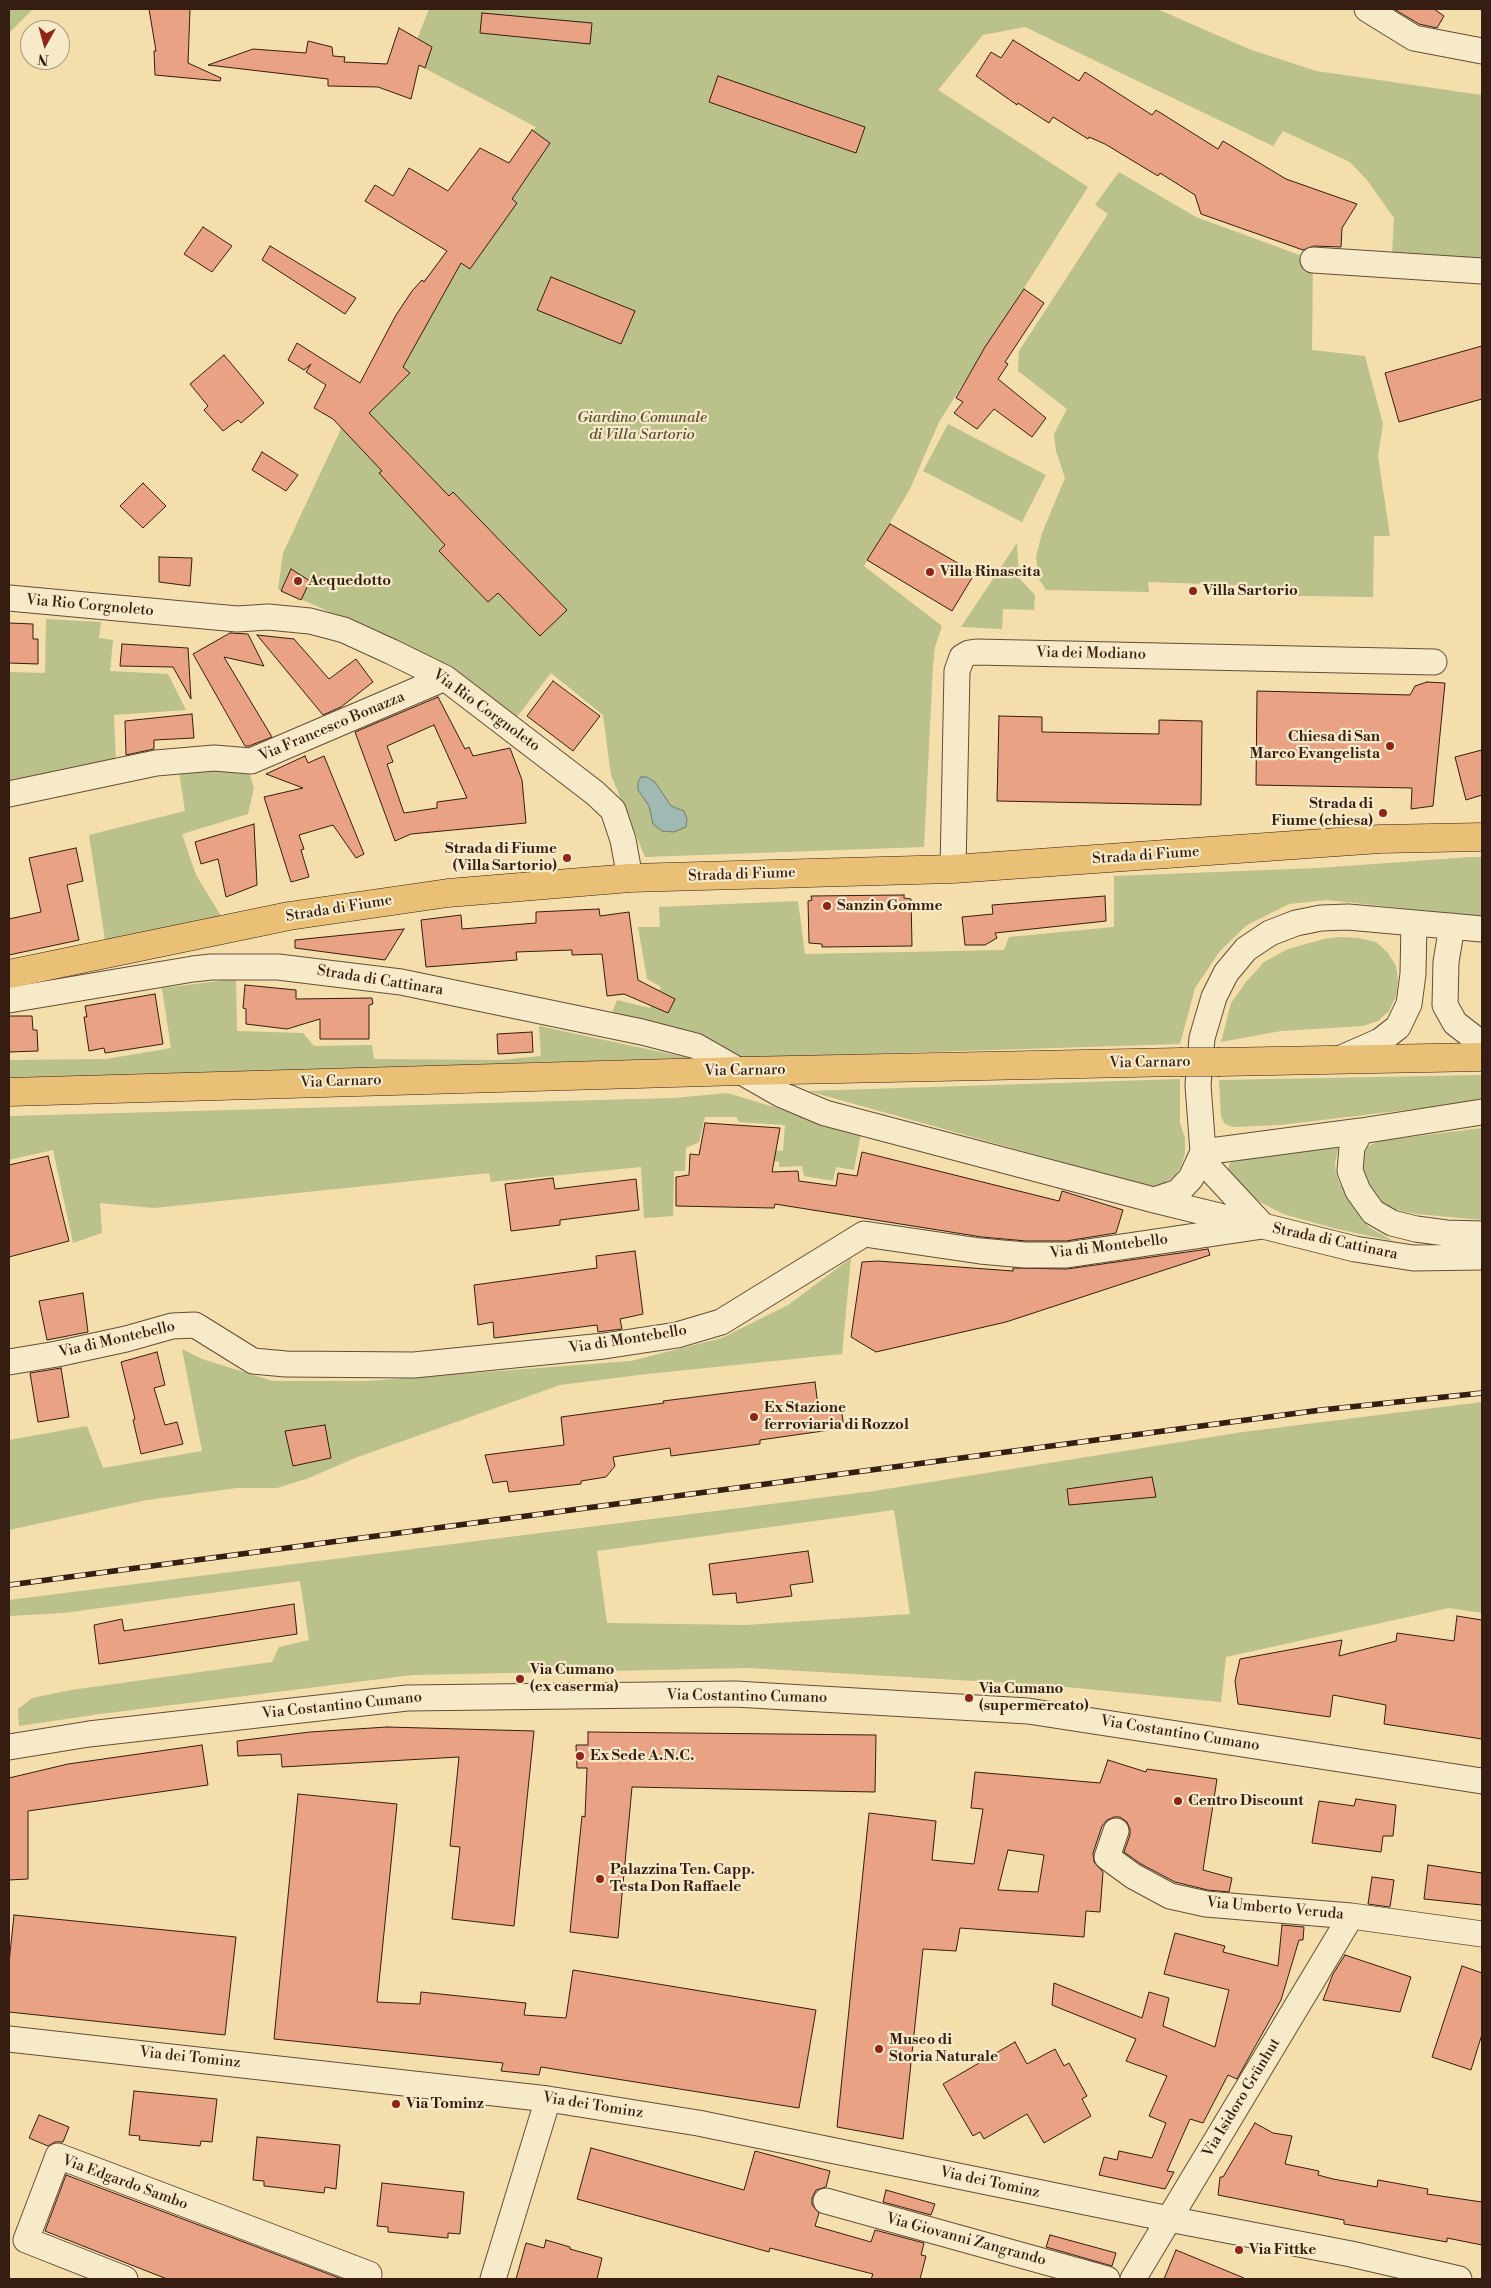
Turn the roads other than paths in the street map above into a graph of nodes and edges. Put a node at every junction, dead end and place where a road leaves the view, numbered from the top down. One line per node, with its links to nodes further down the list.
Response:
1 (1366, 9): 2 (street)
2 (1482, 51)
3 (1312, 260): 4 (street)
4 (1482, 270)
5 (9, 598): 7 (street, Via Rio Corgnoleto)
6 (1434, 662): 10 (street, Via dei Modiano)
7 (446, 678): 8 (street, Via Francesco Bonazza); 11 (street, Via Rio Corgnoleto)
8 (9, 794)
9 (1482, 837): 10 (main road, Strada di Fiume)
10 (953, 869): 11 (main road, Strada di Fiume)
11 (630, 878): 15 (main road, Strada di Fiume)
12 (1414, 923): 13 (street, Strada di Cattinara); 19 (street); 24 (street, Strada di Cattinara)
13 (1452, 926): 14 (street, Strada di Cattinara); 17 (street)
14 (1482, 929)
15 (9, 974)
16 (9, 1000): 20 (street, Strada di Cattinara)
17 (1482, 1044)
18 (1482, 1057): 19 (main road, Via Carnaro)
19 (1339, 1059): 20 (main road, Via Carnaro, bridge)
20 (742, 1070): 21 (main road, Via Carnaro); 25 (street, Strada di Cattinara)
21 (9, 1092)
22 (1482, 1112): 23 (street)
23 (1361, 1131): 24 (street); 27 (street)
24 (1203, 1152): 25 (street); 26 (street, Strada di Cattinara)
25 (1154, 1200): 26 (street, Strada di Cattinara)
26 (1263, 1226): 28 (street, Strada di Cattinara); 29 (street, Via di Montebello)
27 (1482, 1234)
28 (1482, 1256)
29 (9, 1362)
30 (9, 1747): 31 (street, Via Costantino Cumano)
31 (1482, 1781)
32 (1116, 1831): 33 (street, Via Umberto Veruda)
33 (1351, 1916): 34 (street, Via Umberto Veruda); 38 (street, Via Isidoro Grünhut)
34 (1482, 1934)
35 (9, 2039): 36 (street, Via dei Tominz)
36 (548, 2099): 38 (street, Via dei Tominz); 41 (street)
37 (826, 2201): 42 (street, Via Giovanni Zangrando)
38 (1169, 2219): 43 (street, Via Isidoro Grünhut); 44 (street, Via dei Tominz)
39 (125, 2279): 40 (street, Via Edgardo Sambo)
40 (367, 2279)
41 (493, 2279)
42 (1106, 2279)
43 (1133, 2279)
44 (1459, 2279)

